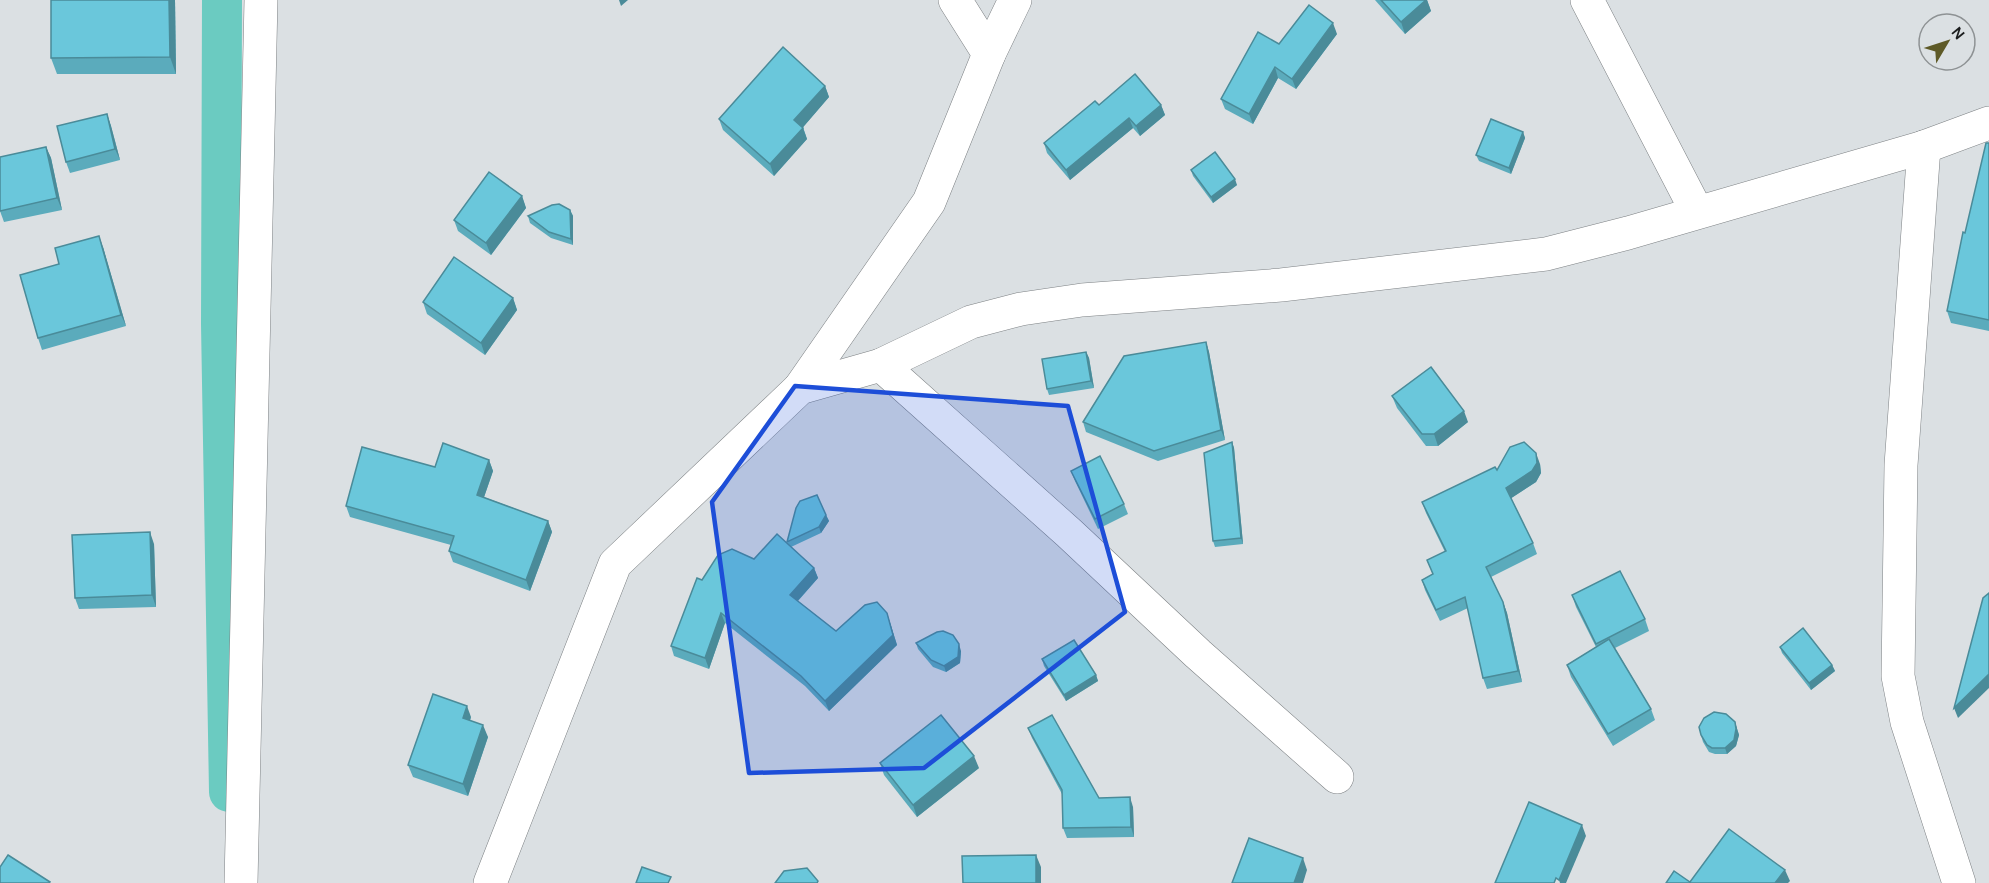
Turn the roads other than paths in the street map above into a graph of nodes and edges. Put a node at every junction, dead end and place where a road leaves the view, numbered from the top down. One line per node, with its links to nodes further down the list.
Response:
1 (261, 0): 12 (street)
2 (955, 0): 5 (street)
3 (1015, 0): 5 (street)
4 (1587, 0): 8 (street)
5 (989, 54): 10 (street)
6 (1989, 123): 7 (street)
7 (1924, 147): 8 (street); 14 (street)
8 (1697, 212): 9 (street)
9 (881, 365): 10 (street); 11 (street)
10 (800, 388): 13 (street)
11 (1337, 777)
12 (241, 883)
13 (490, 883)
14 (1959, 883)

